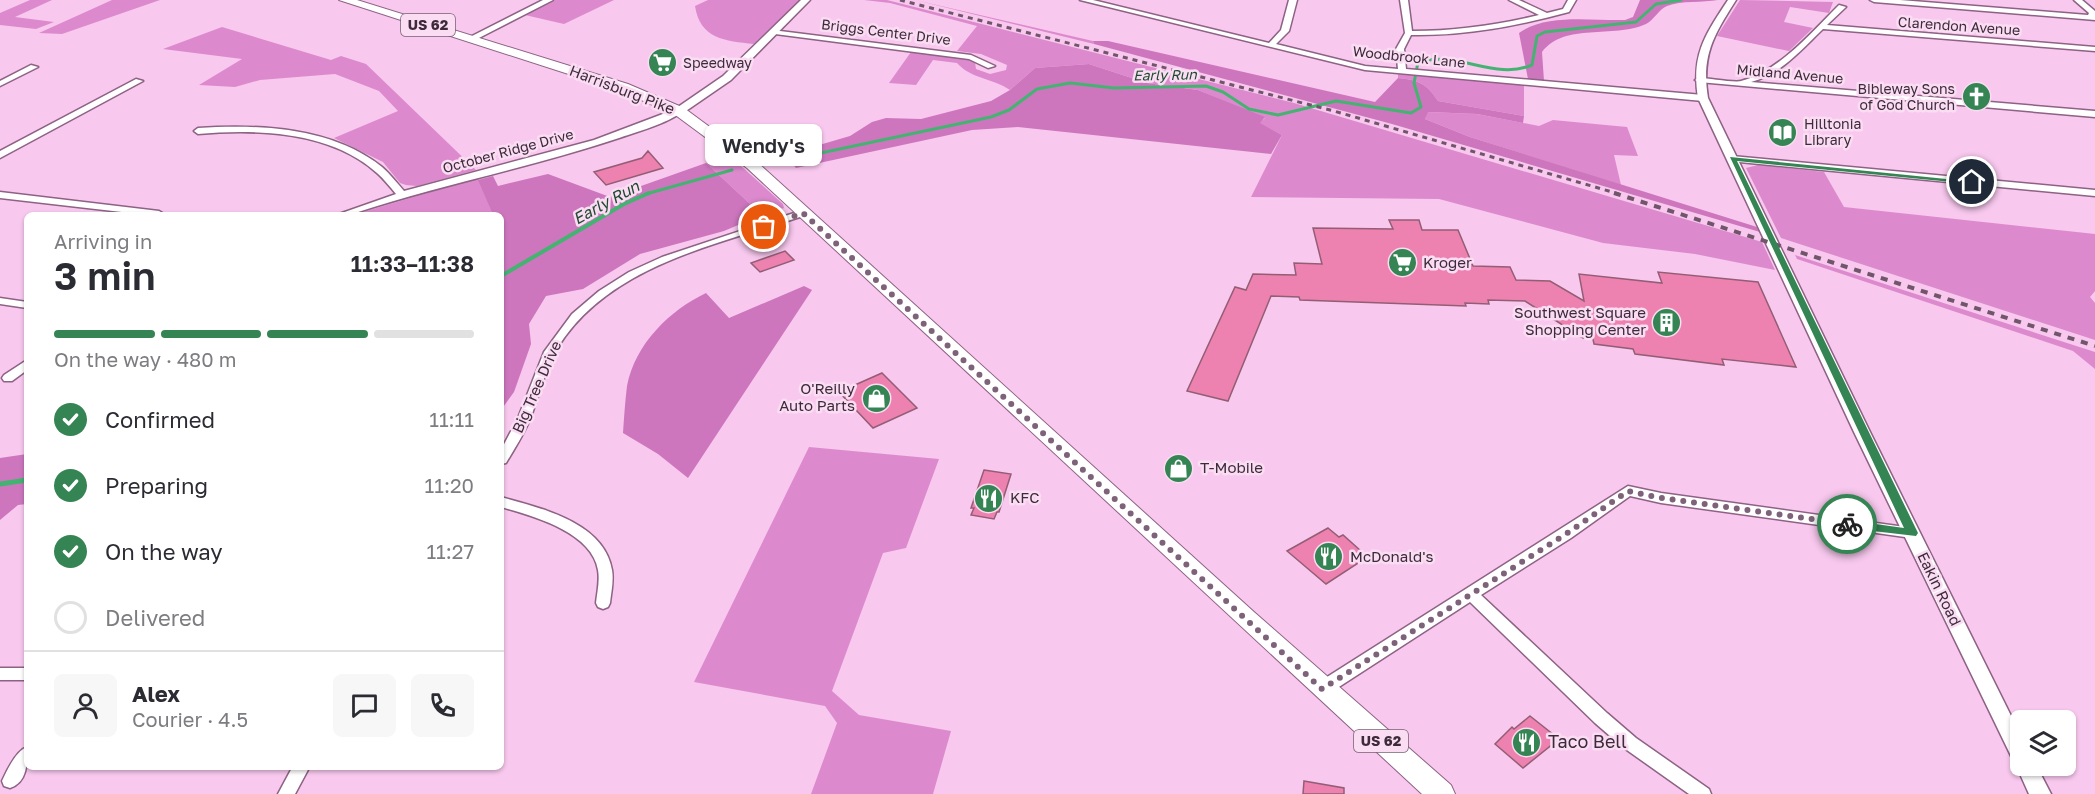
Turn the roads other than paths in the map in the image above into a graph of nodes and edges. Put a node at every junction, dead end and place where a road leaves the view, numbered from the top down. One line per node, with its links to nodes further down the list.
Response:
1 (345, 0): 19 (main road, Harrisburg Pike / US 62)
2 (549, 0): 19 (street)
3 (806, 0): 17 (street)
4 (1084, 0): 12 (street, Woodbrook Lane)
5 (1293, 0): 20 (street)
6 (1404, 0): 18 (street)
7 (1513, 0): 14 (street)
8 (1572, 0): 14 (street)
9 (1732, 0): 25 (street, Eakin Road)
10 (1874, 0): 15 (street)
11 (2078, 0): 15 (street)
12 (1114, 3): 20 (street, Woodbrook Lane)
13 (1842, 7): 16 (street)
14 (1548, 16): 18 (street)
15 (2093, 18)
16 (1821, 27): 21 (street, Clarendon Avenue); 27 (street)
17 (775, 32): 22 (street, Briggs Center Drive); 30 (street)
18 (1409, 33): 24 (street)
19 (472, 38): 30 (main road, Harrisburg Pike / US 62)
20 (1270, 46): 24 (street, Woodbrook Lane)
21 (2095, 50)
22 (991, 66)
23 (34, 67): 28 (street)
24 (1406, 72): 29 (street, Woodbrook Lane)
25 (1699, 80): 27 (street, Midland Avenue); 29 (street, Eakin Road)
26 (139, 81): 33 (street)
27 (1738, 83): 31 (street, Midland Avenue)
28 (0, 84)
29 (1703, 98): 34 (street, Eakin Road)
30 (679, 111): 36 (street, October Ridge Drive); 40 (main road, Harrisburg Pike / US 62)
31 (2095, 114)
32 (198, 131): 36 (street)
33 (0, 155)
34 (1732, 159): 35 (street); 47 (street, Eakin Road)
35 (2095, 193)
36 (401, 194): 39 (street, October Ridge Drive)
37 (0, 195): 38 (street)
38 (142, 212)
39 (350, 212)
40 (803, 213): 45 (street, Big Tree Drive); 52 (main road, Harrisburg Pike / US 62)
41 (0, 302): 42 (street)
42 (24, 305)
43 (24, 366): 44 (street)
44 (8, 378)
45 (504, 455)
46 (504, 503): 49 (street)
47 (1912, 533): 48 (street); 53 (street, Eakin Road)
48 (1471, 594): 52 (street); 60 (street)
49 (603, 603)
50 (0, 674): 51 (street)
51 (24, 674)
52 (1322, 689): 59 (main road, Harrisburg Pike / US 62)
53 (2010, 734)
54 (24, 759): 57 (street)
55 (300, 770): 58 (street)
56 (2031, 776): 61 (street)
57 (10, 781)
58 (286, 794)
59 (1441, 794)
60 (1702, 794)
61 (2040, 794)

